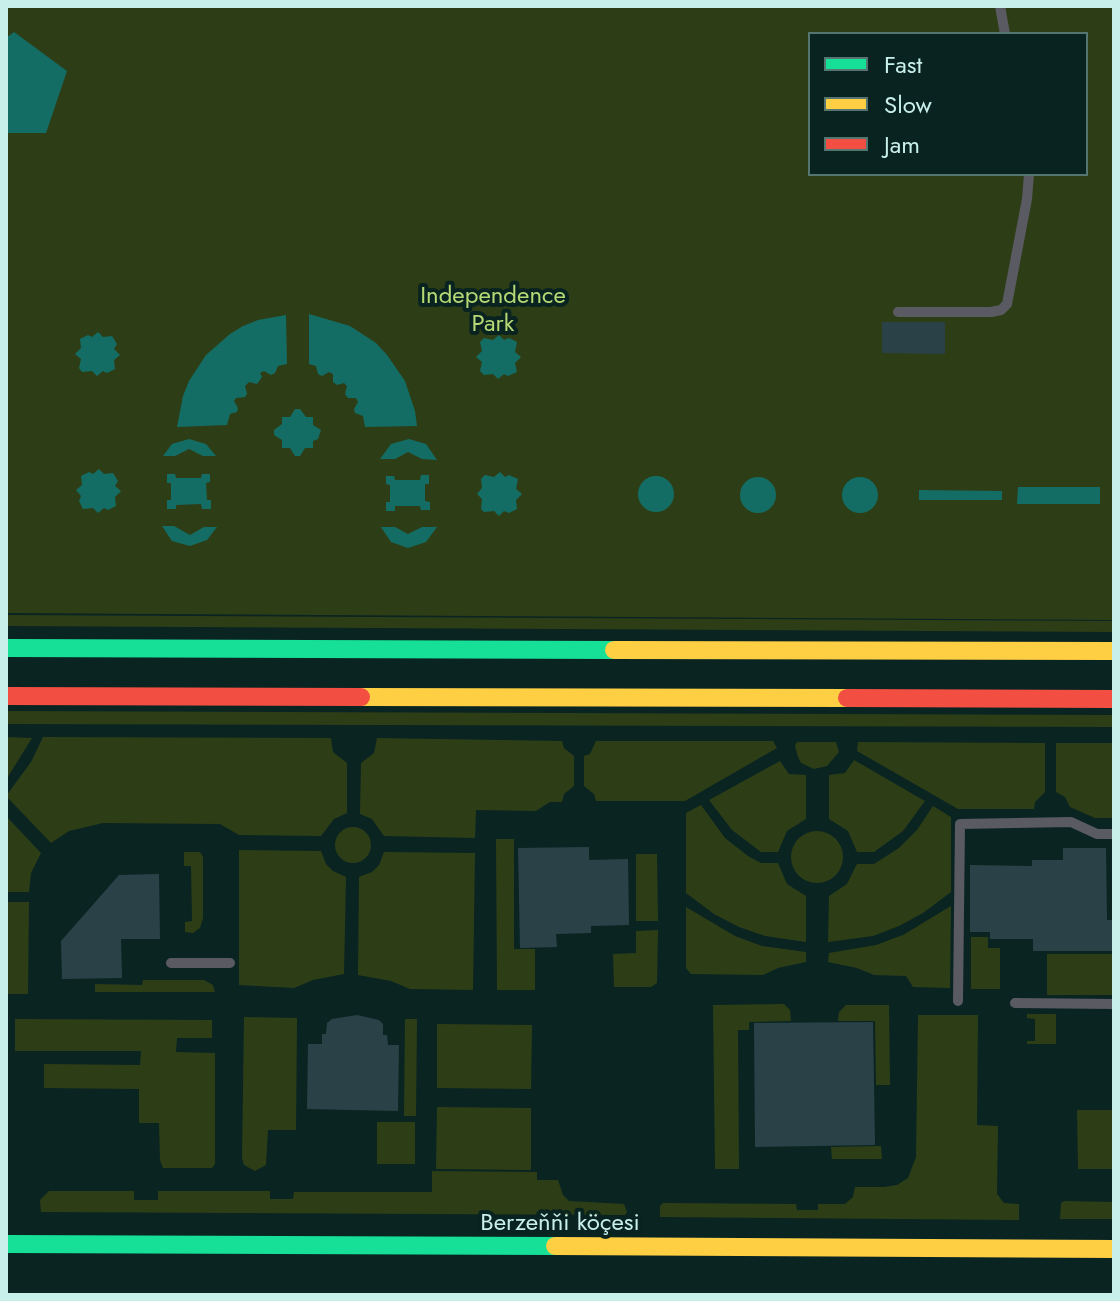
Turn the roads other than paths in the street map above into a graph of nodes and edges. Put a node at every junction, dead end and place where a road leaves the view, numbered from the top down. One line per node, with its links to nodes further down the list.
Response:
1 (1000, 6): 2 (lane)
2 (1005, 32)
3 (1029, 176): 4 (lane)
4 (898, 312)
5 (6, 648): 6 (main road)
6 (1114, 651)
7 (6, 696): 8 (main road)
8 (1114, 699)
9 (1114, 834): 12 (lane)
10 (171, 963): 11 (lane)
11 (230, 963)
12 (958, 1001)
13 (1015, 1003): 14 (lane)
14 (1114, 1004)
15 (6, 1244): 16 (main road, Berzeňňi köçesi)
16 (1114, 1249)

